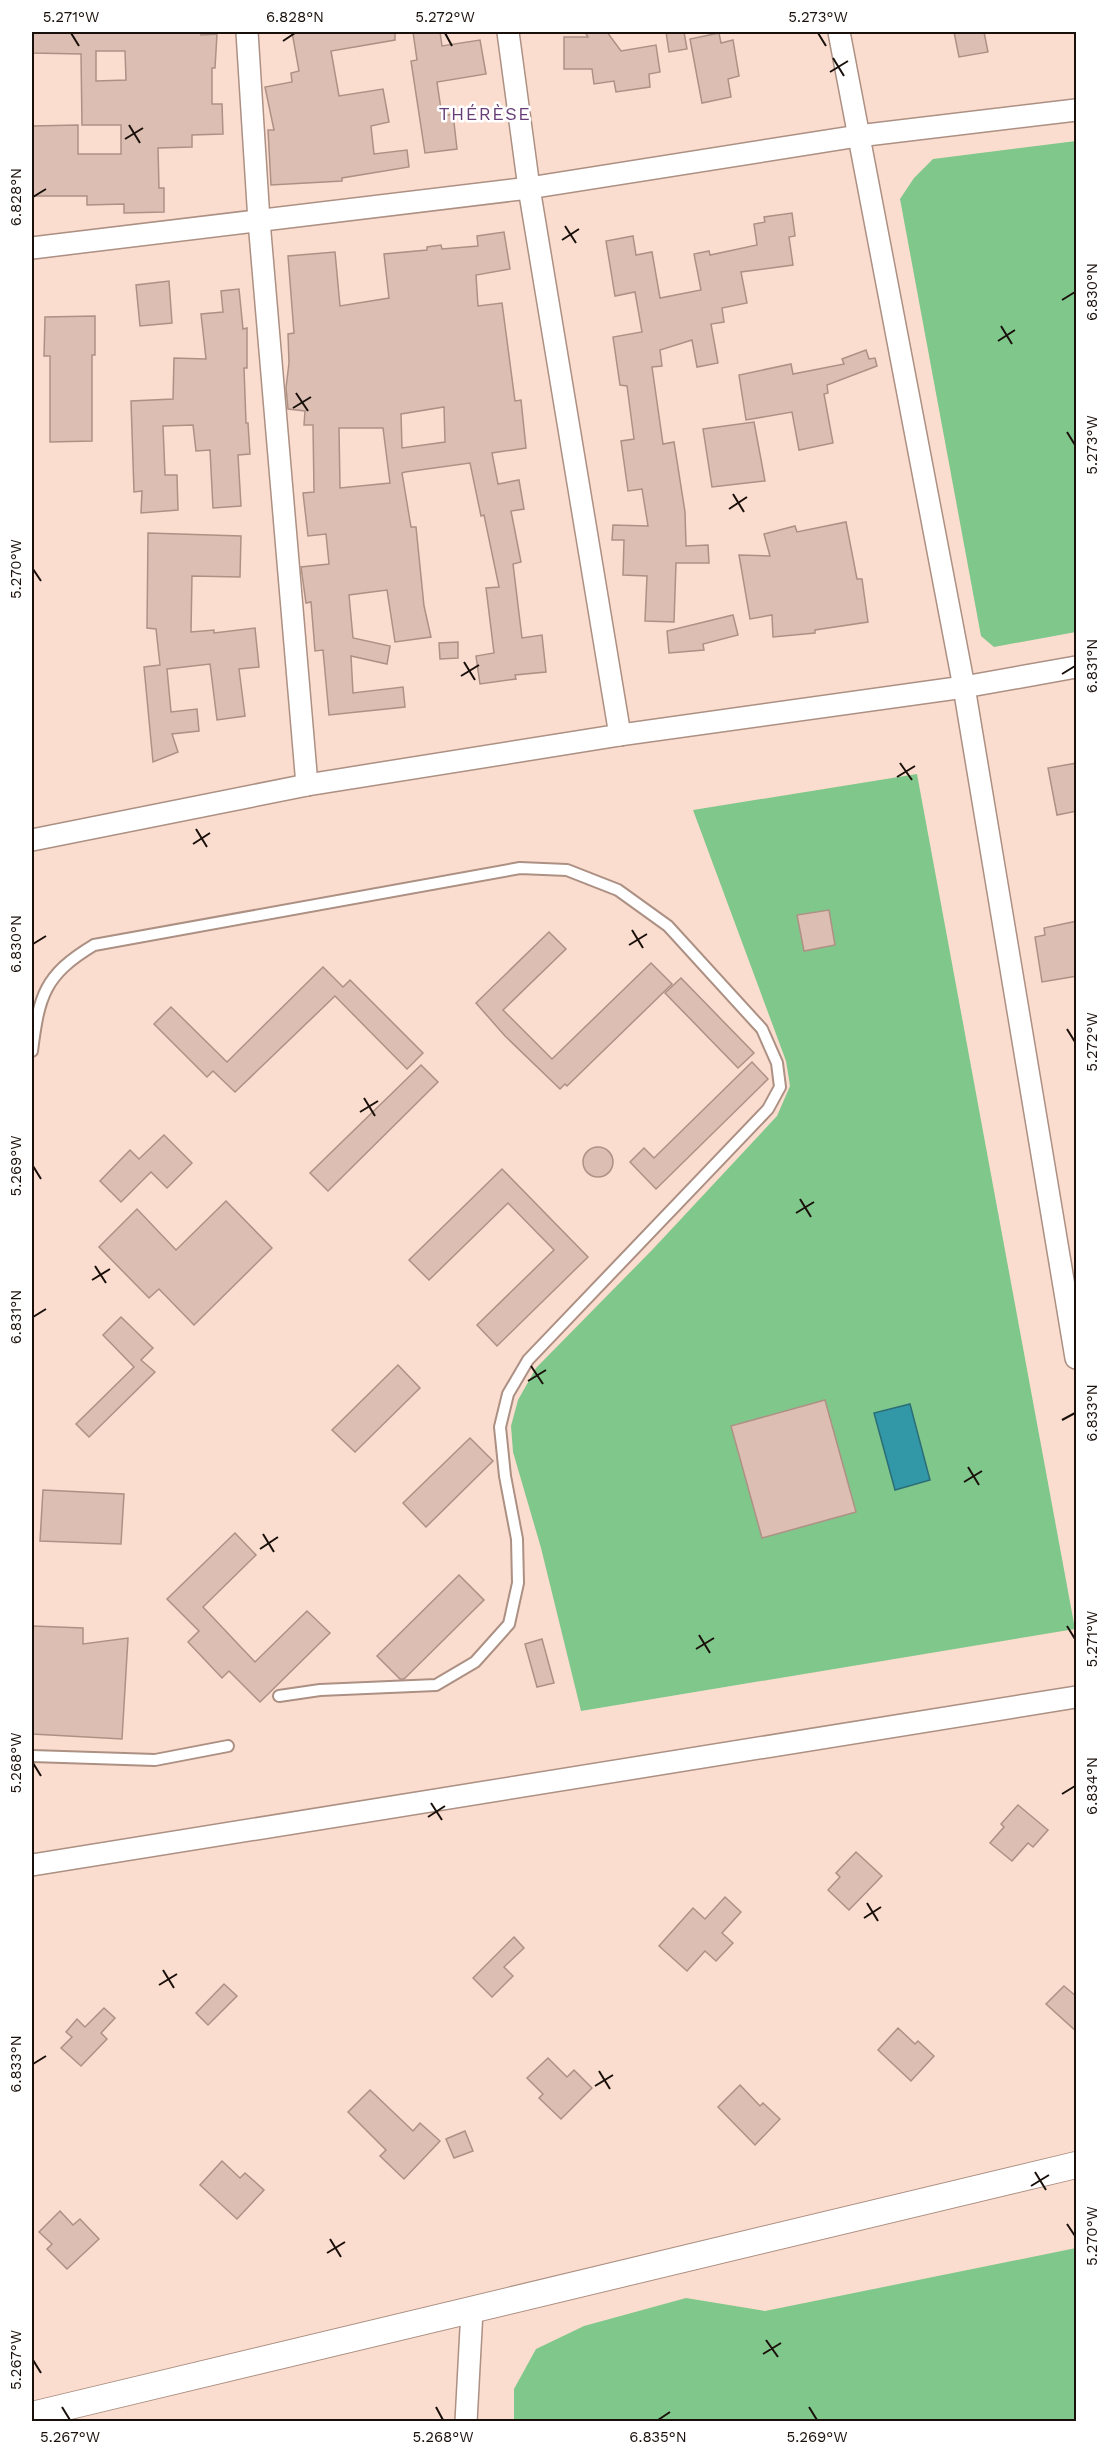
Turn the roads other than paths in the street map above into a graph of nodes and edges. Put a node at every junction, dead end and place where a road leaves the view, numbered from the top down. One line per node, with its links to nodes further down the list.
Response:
1 (247, 32): 7 (street)
2 (508, 32): 6 (street)
3 (839, 32): 5 (street)
4 (1077, 110): 5 (street)
5 (858, 136): 6 (street); 10 (street)
6 (529, 188): 7 (street); 11 (street)
7 (259, 221): 8 (street); 12 (street)
8 (32, 248)
9 (1077, 667): 10 (street)
10 (964, 687): 11 (street); 15 (street)
11 (620, 735): 12 (street)
12 (307, 784): 13 (street)
13 (32, 840)
14 (32, 1051): 16 (lane)
15 (1077, 1358)
16 (279, 1695)
17 (1077, 1697): 20 (street)
18 (228, 1746): 19 (lane)
19 (32, 1756)
20 (32, 1865)
21 (1077, 2165): 22 (street)
22 (472, 2310): 23 (street); 24 (street)
23 (32, 2415)
24 (466, 2421)

